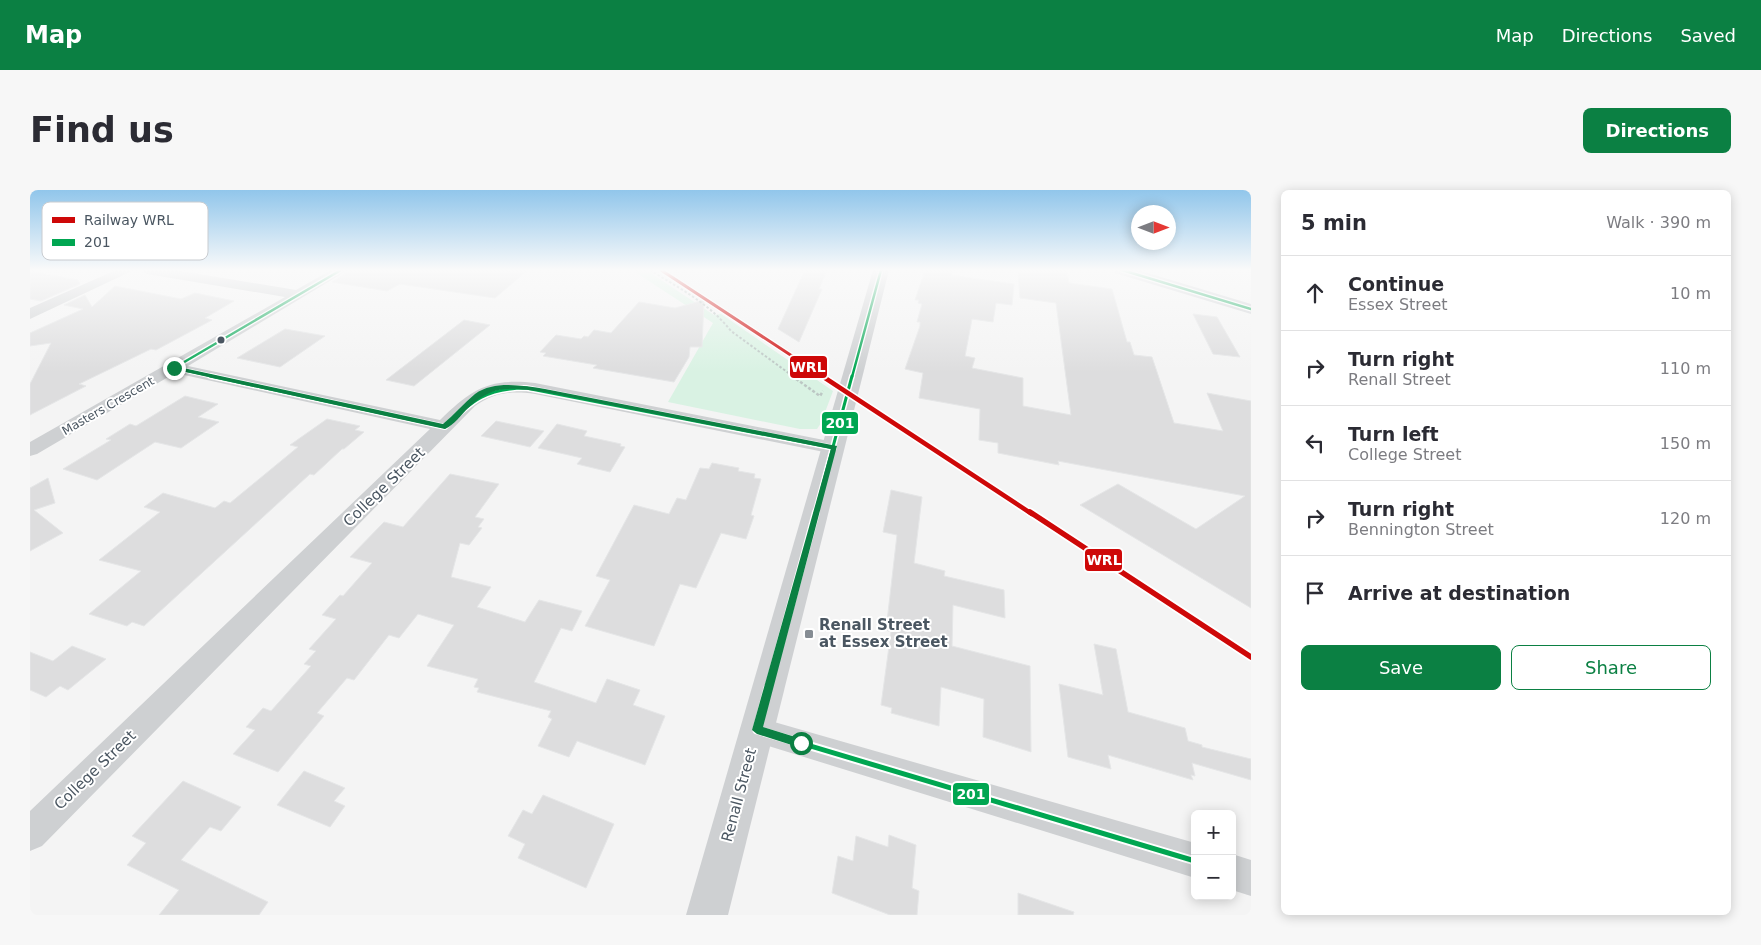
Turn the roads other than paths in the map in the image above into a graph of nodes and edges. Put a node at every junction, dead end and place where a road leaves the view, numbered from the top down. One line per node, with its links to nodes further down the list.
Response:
1 (53, 304): 6 (street)
2 (285, 304): 7 (street, Masters Crescent)
3 (872, 304): 9 (street, Renall Street)
4 (1234, 304): 5 (main road)
5 (1251, 309)
6 (30, 314)
7 (174, 368): 8 (street); 10 (street, Masters Crescent)
8 (445, 427): 9 (street, College Street); 12 (street, College Street)
9 (834, 448): 11 (street, Renall Street)
10 (30, 450)
11 (757, 730): 13 (street); 16 (street, Renall Street)
12 (30, 834)
13 (1191, 860)
14 (1236, 873): 15 (street)
15 (1251, 878)
16 (707, 915)

